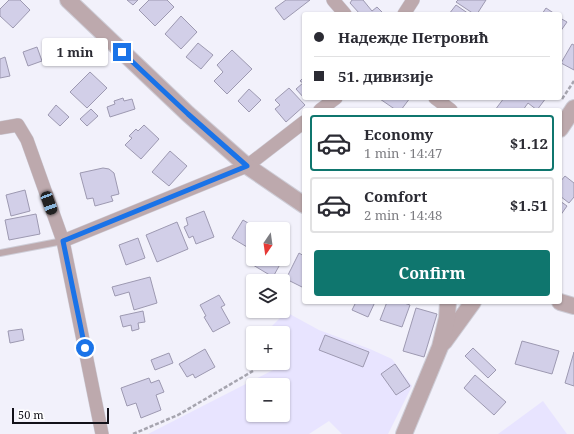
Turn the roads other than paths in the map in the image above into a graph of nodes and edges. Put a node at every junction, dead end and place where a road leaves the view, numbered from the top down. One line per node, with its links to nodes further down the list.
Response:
1 (68, 0): 14 (street)
2 (333, 0): 4 (street)
3 (413, 0): 5 (street)
4 (343, 12)
5 (405, 12)
6 (333, 100): 9 (street)
7 (438, 100): 10 (street)
8 (566, 106): 11 (street)
9 (323, 108)
10 (448, 108)
11 (562, 121)
12 (302, 124): 14 (street)
13 (0, 128): 16 (street)
14 (247, 166): 15 (street); 16 (street)
15 (302, 204)
16 (63, 241): 17 (lane); 23 (street)
17 (0, 253)
18 (562, 303): 21 (street)
19 (448, 304): 22 (street)
20 (472, 304): 22 (street)
21 (574, 306)
22 (440, 347): 24 (street)
23 (102, 434)
24 (404, 434)

